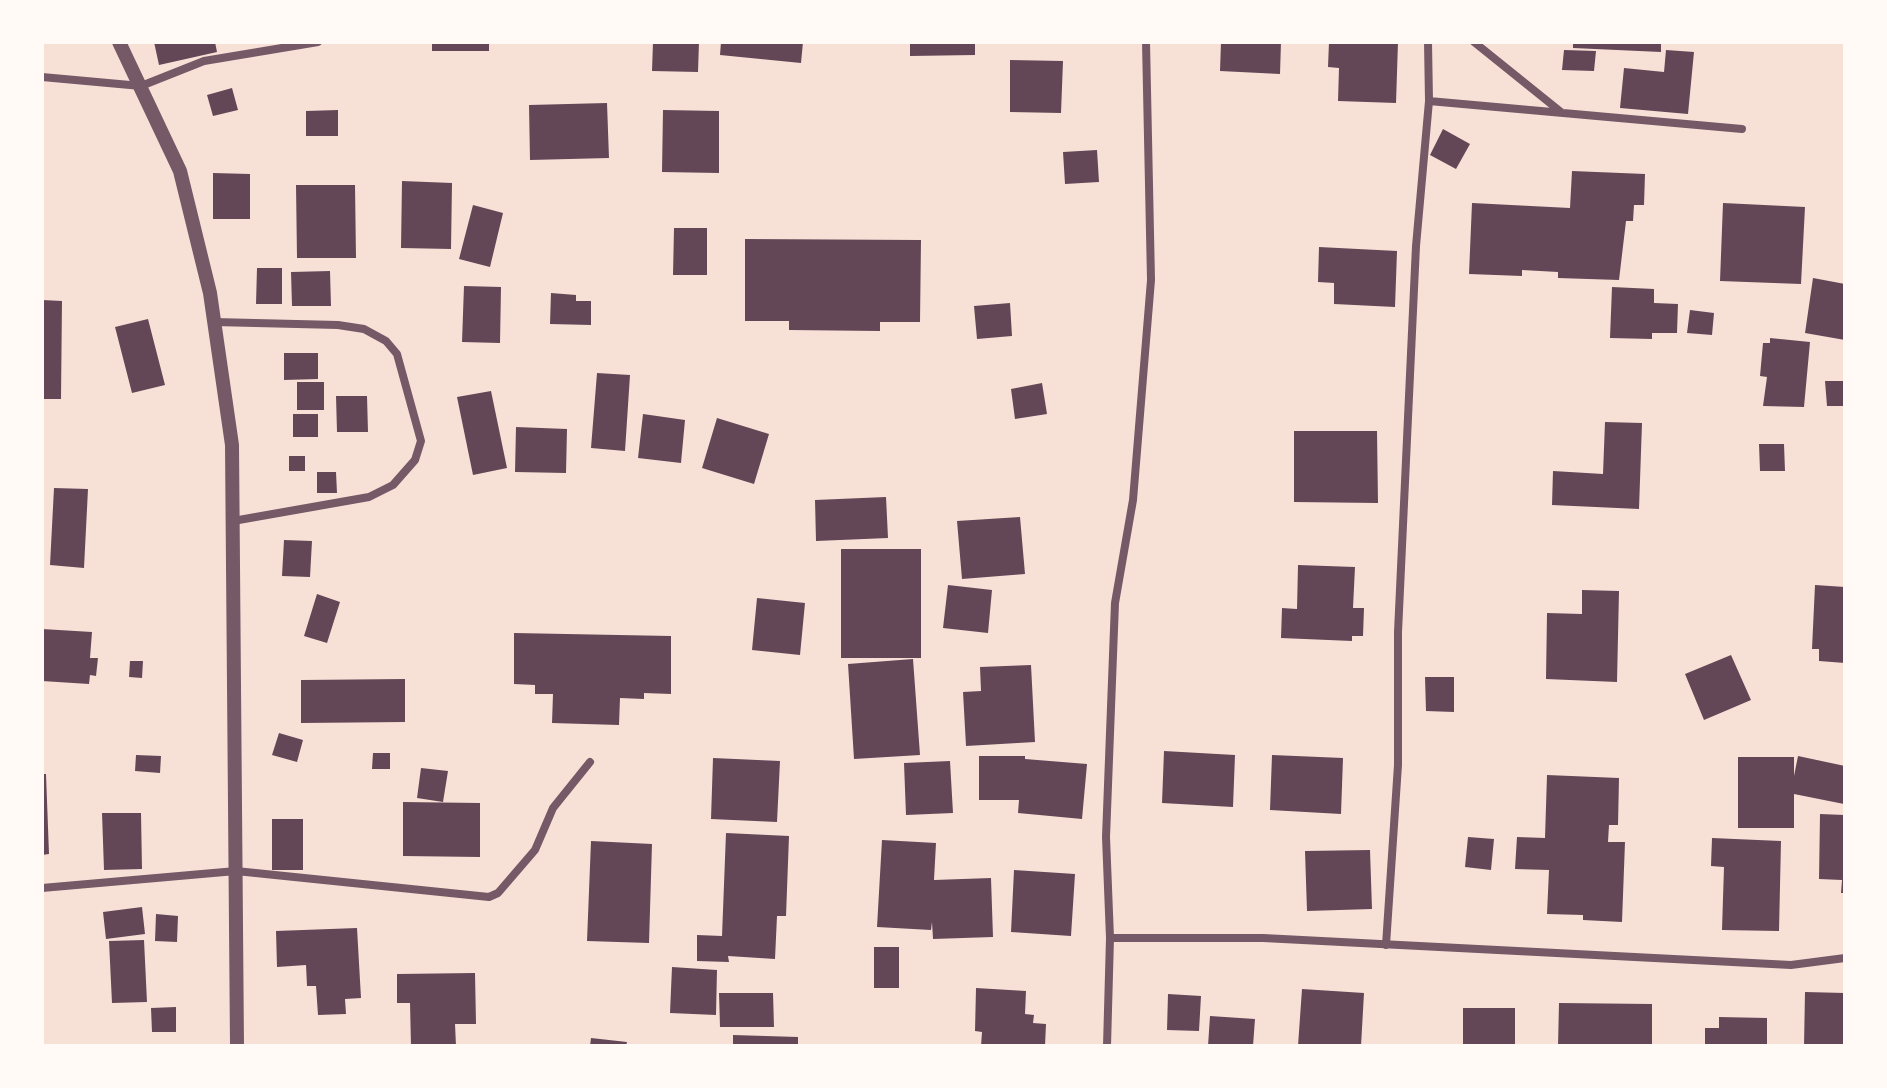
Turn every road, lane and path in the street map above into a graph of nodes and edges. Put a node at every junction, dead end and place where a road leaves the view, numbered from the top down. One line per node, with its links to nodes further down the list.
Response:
1 (119, 42): 7 (street)
2 (318, 42): 7 (street)
3 (1146, 42): 16 (street)
4 (1428, 42): 8 (street)
5 (1474, 42): 9 (street)
6 (42, 77): 7 (street)
7 (141, 86): 11 (street)
8 (1429, 101): 9 (street); 17 (street)
9 (1562, 113): 10 (street)
10 (1742, 129)
11 (214, 322): 12 (street); 12 (street)
12 (233, 521): 14 (street)
13 (590, 762): 14 (street)
14 (236, 871): 15 (street); 19 (street)
15 (42, 888)
16 (1110, 938): 17 (street); 20 (street)
17 (1386, 945): 18 (street)
18 (1845, 958)
19 (237, 1046)
20 (1107, 1046)

